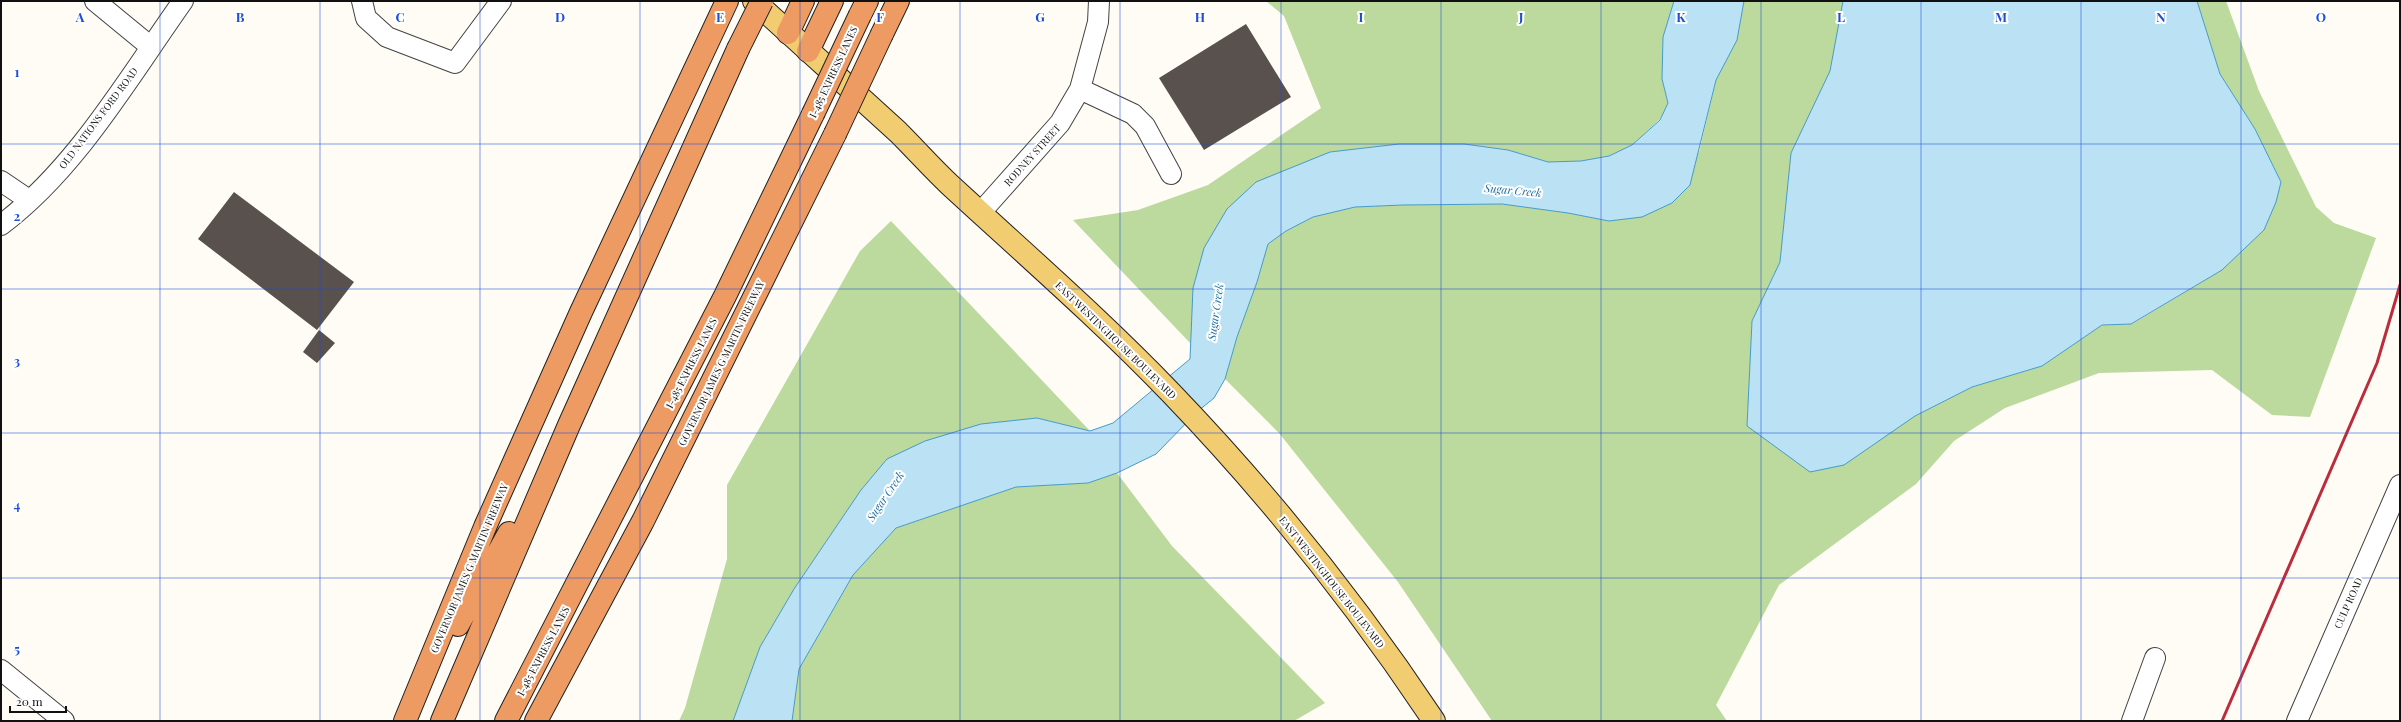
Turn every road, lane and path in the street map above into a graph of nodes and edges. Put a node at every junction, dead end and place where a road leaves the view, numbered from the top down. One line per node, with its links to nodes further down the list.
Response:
1 (95, 1): 14 (street)
2 (183, 1): 14 (street, OLD NATIONS FORD ROAD)
3 (362, 1): 4 (street)
4 (501, 1)
5 (727, 1): 26 (highway, GOVERNOR JAMES G MARTIN FREEWAY)
6 (754, 1): 13 (main road, EAST WESTINGHOUSE BOULEVARD)
7 (762, 1): 22 (highway, bridge)
8 (803, 1): 13 (highway)
9 (832, 1): 15 (highway)
10 (898, 1): 30 (highway, GOVERNOR JAMES G MARTIN FREEWAY, bridge)
11 (1099, 1): 16 (street, RODNEY STREET)
12 (863, 8): 29 (highway, I-485 EXPRESS LANES, bridge)
13 (788, 33): 15 (main road, EAST WESTINGHOUSE BOULEVARD)
14 (151, 47): 19 (street, OLD NATIONS FORD ROAD)
15 (808, 50): 20 (main road, EAST WESTINGHOUSE BOULEVARD)
16 (1080, 89): 17 (street); 20 (street, RODNEY STREET)
17 (1172, 174)
18 (1, 181): 19 (street)
19 (29, 200): 21 (street, OLD NATIONS FORD ROAD)
20 (981, 212): 31 (main road, EAST WESTINGHOUSE BOULEVARD)
21 (1, 225)
22 (569, 425): 26 (highway); 28 (highway)
23 (2400, 486): 33 (street, CULP ROAD)
24 (2154, 658): 32 (street)
25 (1, 670): 27 (street)
26 (405, 719)
27 (64, 721)
28 (442, 721)
29 (506, 721)
30 (536, 721)
31 (1434, 721)
32 (2132, 721)
33 (2297, 721)

